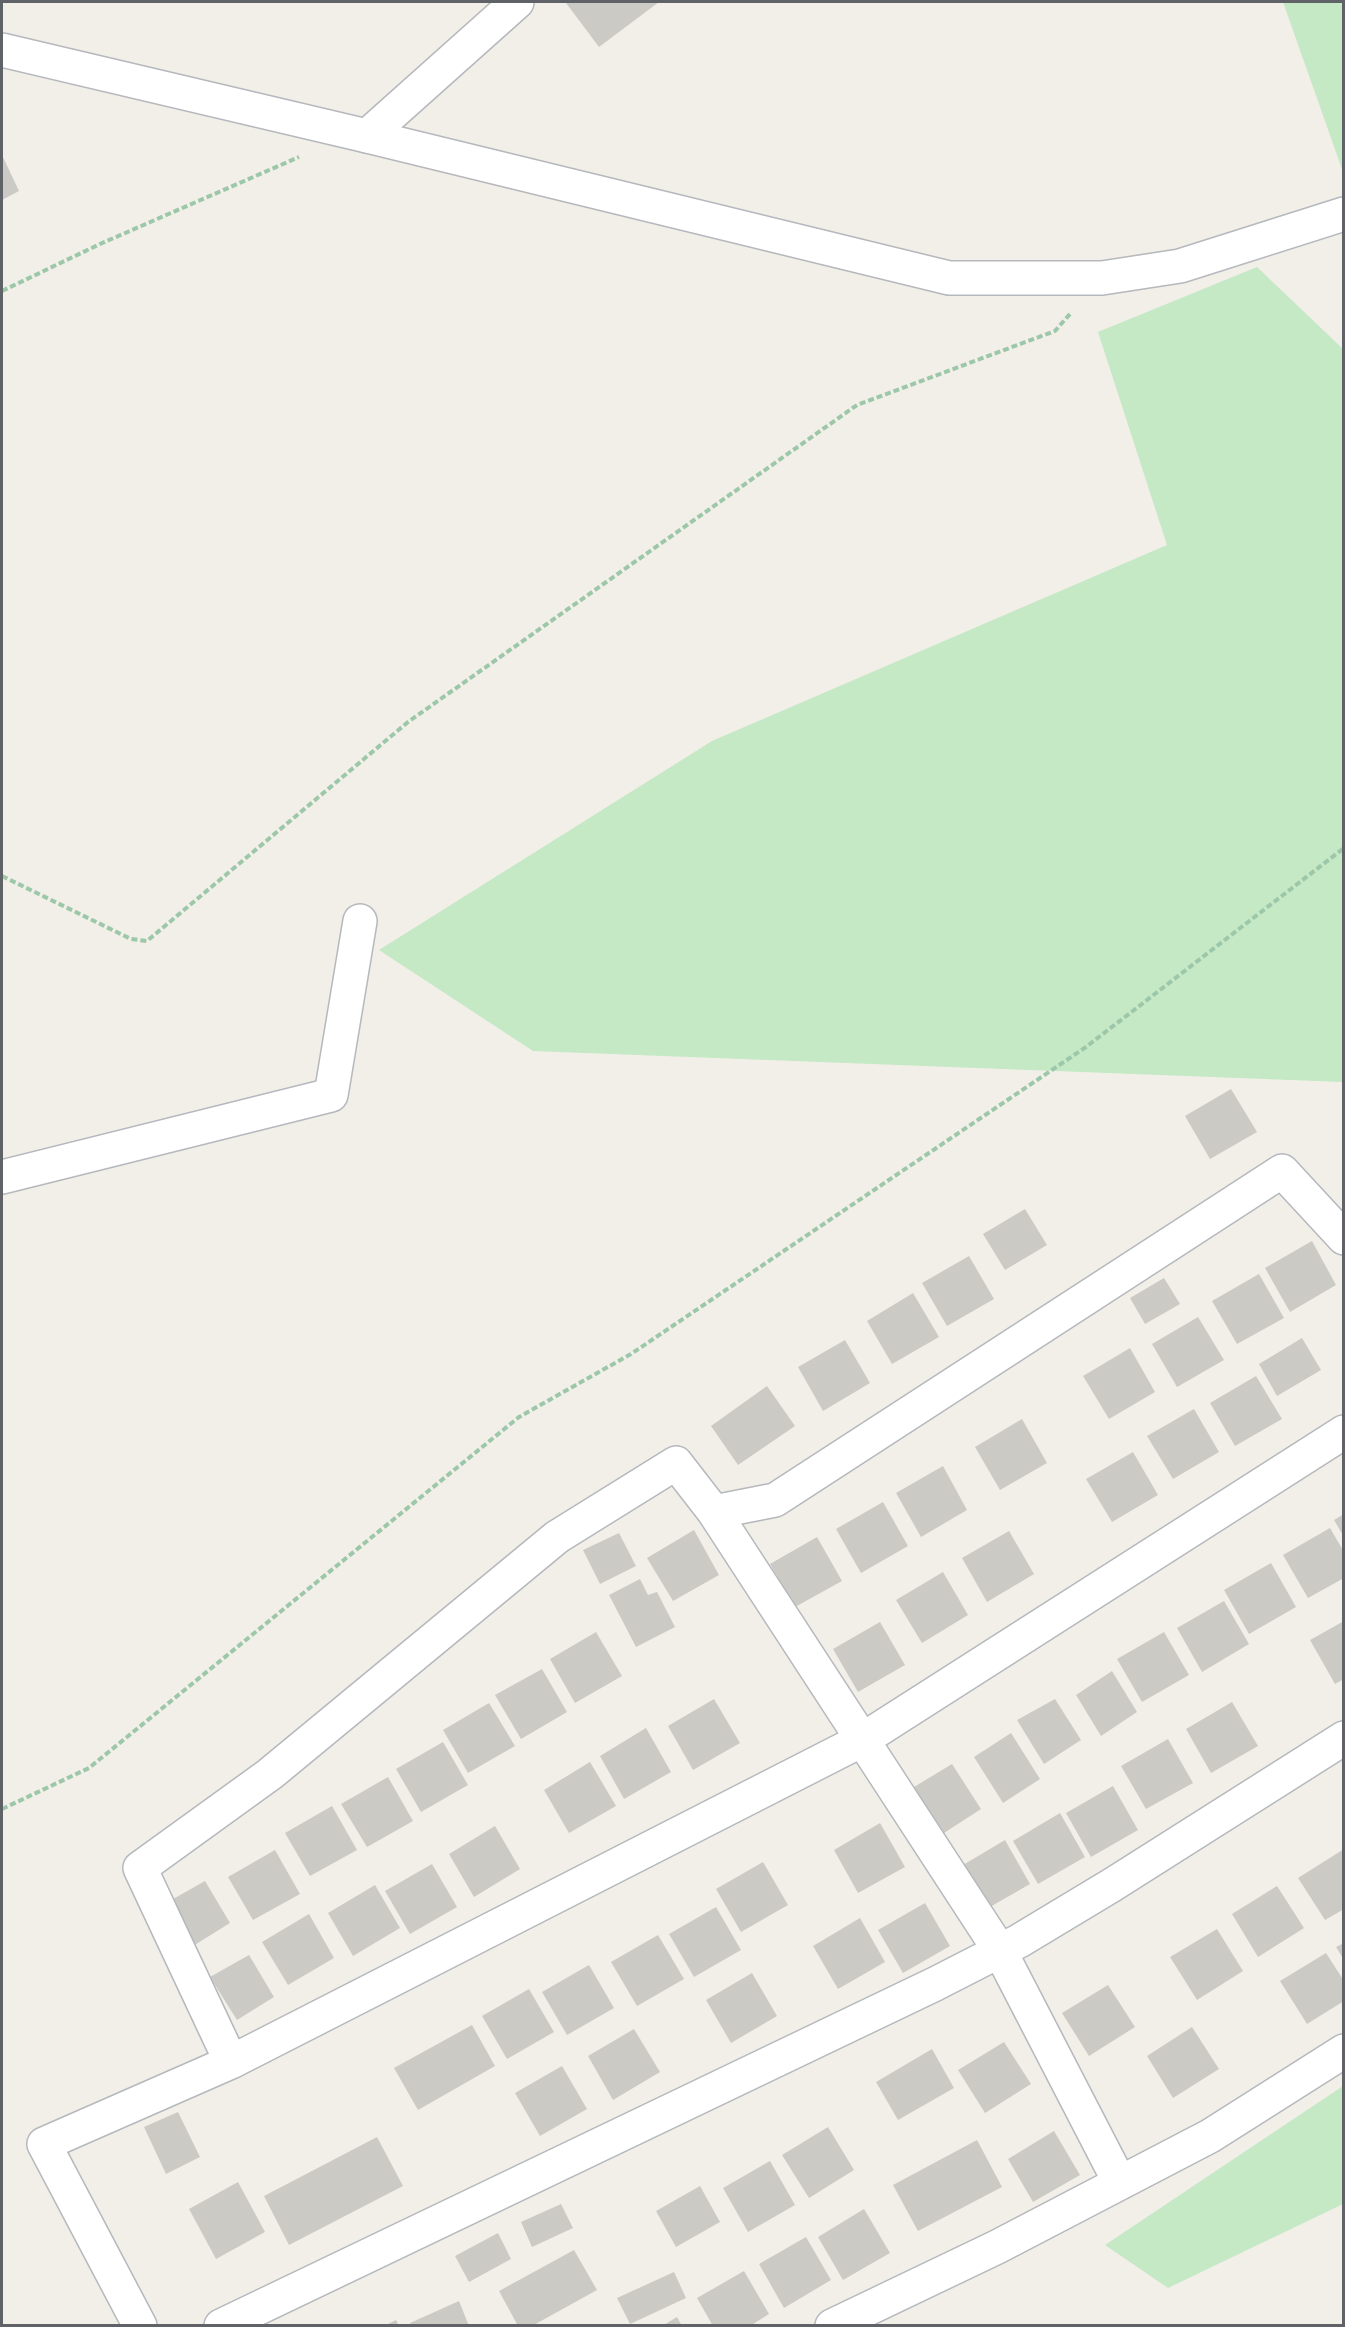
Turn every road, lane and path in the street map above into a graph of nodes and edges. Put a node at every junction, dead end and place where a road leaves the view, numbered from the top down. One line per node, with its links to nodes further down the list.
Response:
1 (518, 2): 3 (street)
2 (2, 50): 3 (street)
3 (367, 135): 6 (street)
4 (301, 156): 7 (path)
5 (1344, 214): 6 (street)
6 (1102, 278): 9 (path)
7 (2, 291)
8 (1344, 848): 17 (path)
9 (2, 876)
10 (360, 921): 11 (street)
11 (2, 1178)
12 (1344, 1238): 14 (street)
13 (1344, 1432): 16 (street)
14 (714, 1512): 16 (street); 20 (street)
15 (1344, 1738): 18 (street)
16 (862, 1740): 18 (street); 20 (street)
17 (2, 1809)
18 (1000, 1951): 21 (street); 23 (street)
19 (1344, 2051): 21 (street)
20 (231, 2062): 22 (street)
21 (1120, 2183): 24 (street)
22 (140, 2325)
23 (221, 2325)
24 (832, 2325)

